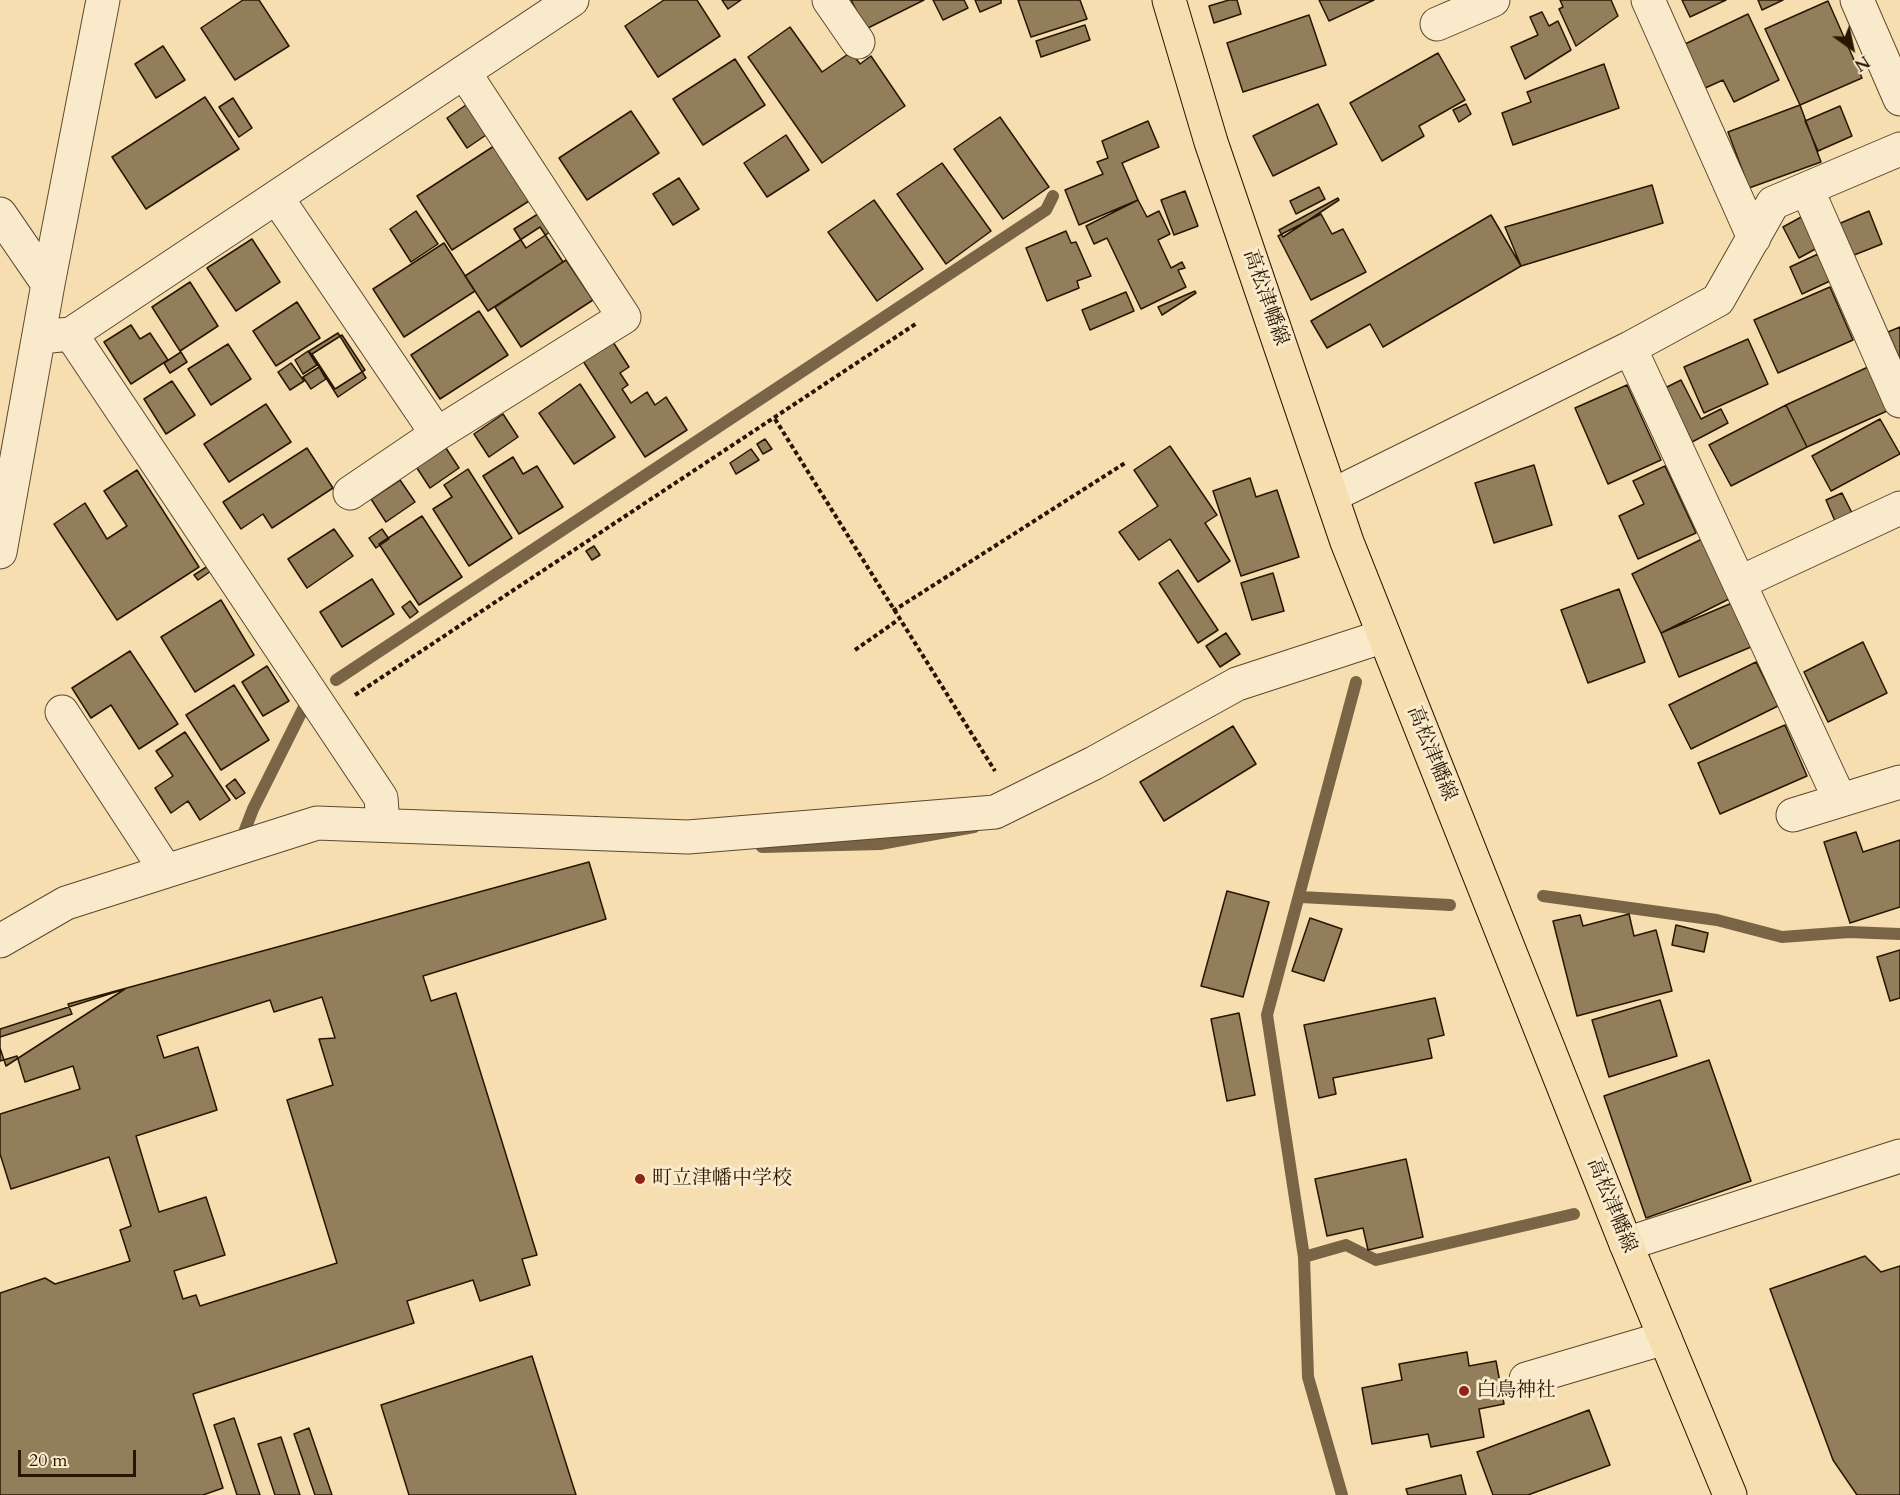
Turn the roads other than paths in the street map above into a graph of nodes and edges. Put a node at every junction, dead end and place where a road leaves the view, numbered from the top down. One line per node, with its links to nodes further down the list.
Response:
1 (103, 0): 17 (street)
2 (572, 0): 10 (street)
3 (829, 0): 9 (street)
4 (1169, 0): 23 (main road, 高松津幡線)
5 (1493, 0): 8 (street)
6 (1648, 0): 16 (street)
7 (1857, 0): 11 (street)
8 (1437, 24)
9 (858, 42)
10 (464, 72): 14 (street); 21 (street)
11 (1900, 99)
12 (1900, 149): 13 (street)
13 (1807, 189): 16 (street); 20 (street)
14 (277, 198): 18 (street); 21 (street)
15 (0, 214): 17 (street)
16 (1754, 238): 19 (street)
17 (48, 284): 18 (street)
18 (55, 336): 25 (street); 32 (street)
19 (1630, 348): 23 (street); 26 (street)
20 (1900, 401)
21 (437, 434): 22 (street)
22 (350, 493)
23 (1333, 495): 27 (main road, 高松津幡線)
24 (1900, 508): 26 (street)
25 (0, 552)
26 (1739, 583): 30 (street)
27 (1384, 636): 32 (street); 36 (main road, 高松津幡線)
28 (62, 712): 33 (street)
29 (1900, 782): 30 (street)
30 (1840, 800): 31 (street)
31 (1793, 815)
32 (383, 825): 33 (street)
33 (166, 871): 34 (street)
34 (0, 941)
35 (1900, 1156): 36 (street)
36 (1626, 1244): 37 (main road, 高松津幡線)
37 (1665, 1338): 38 (street); 39 (main road, 高松津幡線)
38 (1526, 1379)
39 (1730, 1495)

